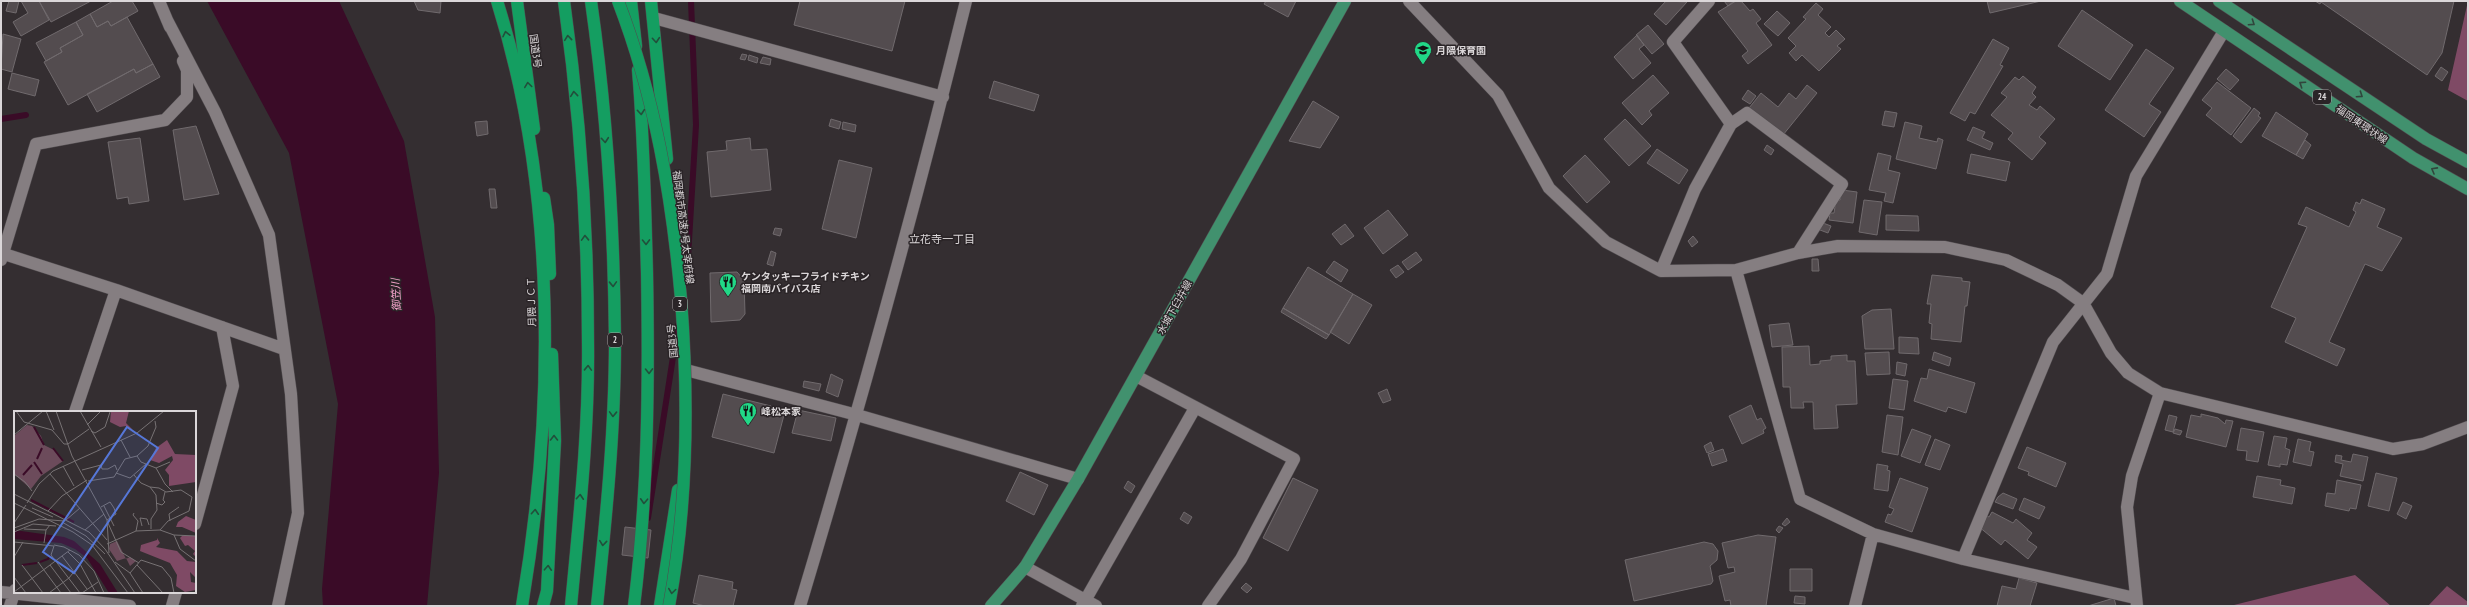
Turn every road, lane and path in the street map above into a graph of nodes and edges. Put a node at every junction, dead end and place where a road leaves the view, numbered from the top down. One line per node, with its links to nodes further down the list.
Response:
1 (159, 1): 16 (street)
2 (497, 1): 53 (highway, 月隈ＪＣＴ, one-way to 2)
3 (517, 1): 54 (highway, 国道3号, one-way to 3)
4 (564, 1): 55 (highway, one-way to 4)
5 (590, 1): 56 (highway, 2, one-way to 56)
6 (618, 1): 59 (highway, 福岡都市高速2号太宰府線, one-way to 59, bridge)
7 (631, 1): 57 (highway, one-way to 57, bridge)
8 (651, 1): 15 (highway, 国道3号 / 3)
9 (966, 1): 18 (street)
10 (1345, 1): 31 (main road, 水城下臼井線)
11 (1409, 1): 25 (street)
12 (1709, 1): 19 (street)
13 (2180, 1): 17 (main road, 福岡東環状線 / 24)
14 (2219, 1): 20 (main road, 24, one-way to 20)
15 (654, 18): 18 (street); 30 (highway, 国道3号 / 3, one-way to 30)
16 (167, 20): 23 (street); 29 (street)
17 (2224, 31): 21 (main road, 福岡東環状線 / 24, one-way to 17); 27 (street)
18 (943, 97): 35 (street)
19 (1731, 124): 22 (street); 25 (street)
20 (2468, 162)
21 (2468, 189)
22 (1798, 253): 24 (street); 27 (street)
23 (2, 256): 26 (street)
24 (1736, 270): 25 (street); 39 (street)
25 (1661, 272)
26 (116, 290): 28 (street); 34 (street)
27 (2083, 303): 32 (street); 40 (street)
28 (222, 327): 29 (street); 38 (street)
29 (284, 349): 52 (street)
30 (686, 370): 35 (street); 58 (highway, 国道3号 / 3)
31 (1136, 376): 33 (street); 37 (main road, 水城下臼井線)
32 (2160, 393): 36 (street); 47 (street)
33 (1195, 408): 48 (street); 63 (street)
34 (74, 411)
35 (857, 415): 37 (street); 60 (street)
36 (2468, 427)
37 (1078, 479): 41 (main road, 水城下臼井線)
38 (196, 520)
39 (1874, 534): 40 (street); 64 (street)
40 (1963, 559): 47 (street)
41 (1025, 567): 43 (main road, 水城下臼井線); 48 (street)
42 (14, 591): 44 (street); 49 (street)
43 (1006, 591): 61 (main road, 水城下臼井線); 62 (street)
44 (1, 592)
45 (29, 593): 50 (street)
46 (176, 593): 51 (street)
47 (2136, 602)
48 (1088, 604)
49 (10, 606)
50 (130, 606)
51 (172, 606)
52 (278, 606)
53 (522, 606)
54 (544, 606)
55 (571, 606)
56 (597, 606)
57 (634, 606)
58 (660, 606)
59 (669, 606)
60 (800, 606)
61 (991, 606)
62 (999, 606)
63 (1208, 606)
64 (1855, 606)

